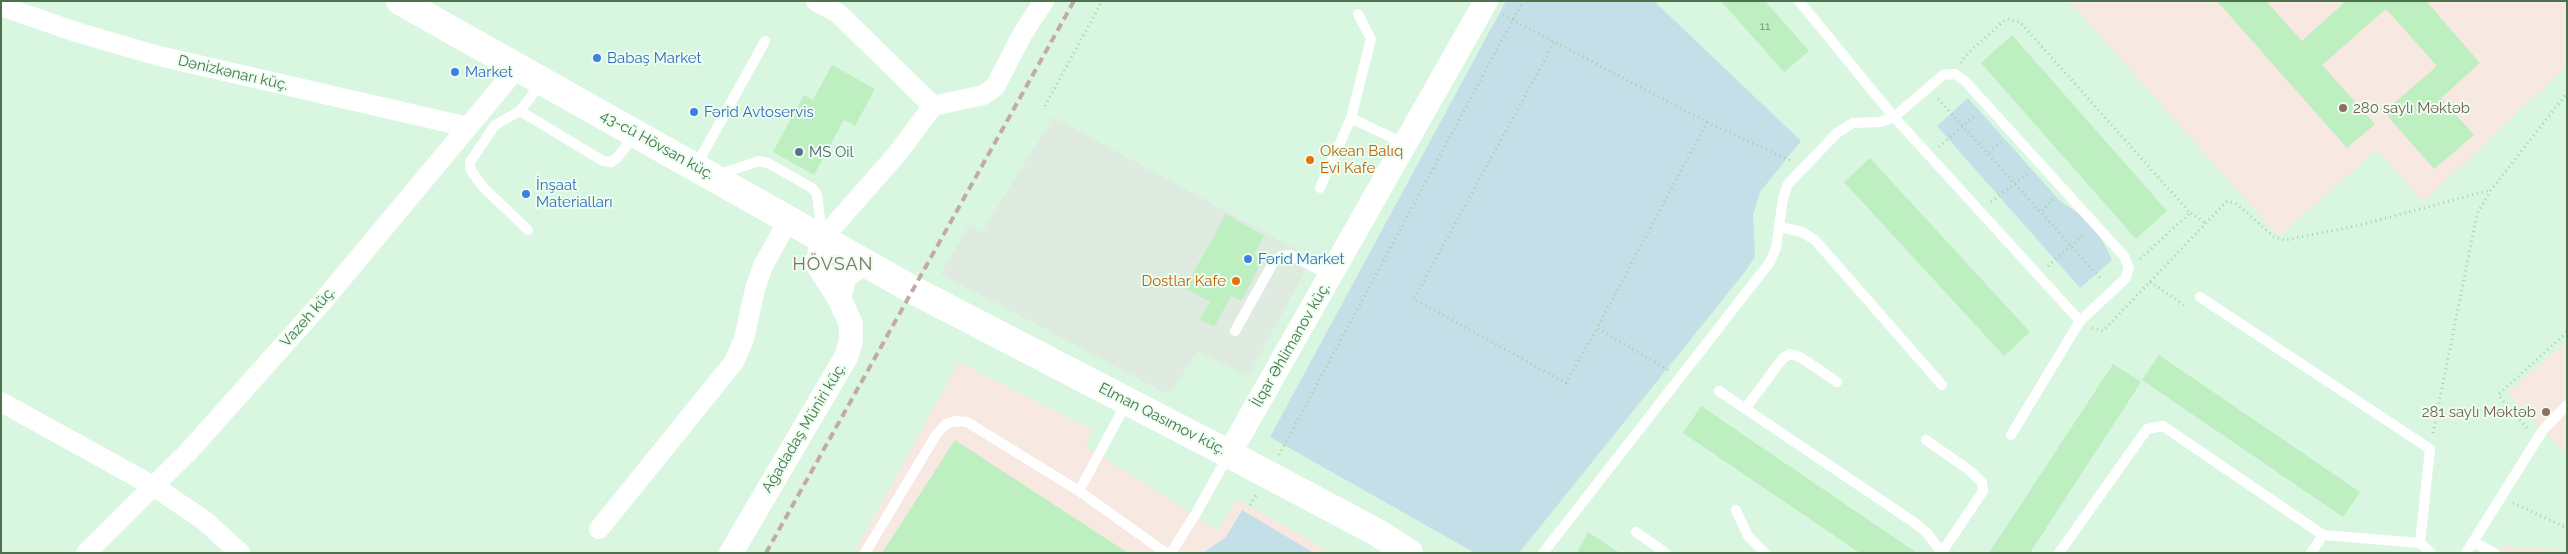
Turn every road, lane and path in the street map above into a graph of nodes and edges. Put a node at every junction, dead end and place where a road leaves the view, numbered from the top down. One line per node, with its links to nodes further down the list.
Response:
1 (816, 1): 9 (street)
2 (1044, 1): 19 (street)
3 (1102, 1): 20 (path)
4 (1523, 1): 11 (path)
5 (1798, 1): 23 (lane)
6 (1485, 3): 11 (path); 30 (street, İlqar Əhlimanov küç.)
7 (410, 4): 14 (main road, 43-cü Hövsan küç.)
8 (1, 6): 27 (street, Dənizkənarı küç.)
9 (842, 8): 19 (street)
10 (1358, 14): 24 (lane)
11 (1513, 20): 13 (path); 75 (path)
12 (765, 41): 35 (lane)
13 (1554, 43): 25 (path); 59 (path)
14 (517, 68): 16 (main road, 43-cü Hövsan küç.); 27 (street, Vazeh küç.)
15 (1955, 74): 17 (lane); 33 (lane); 42 (path)
16 (542, 82): 21 (lane); 28 (main road, 43-cü Hövsan küç.)
17 (1928, 89): 23 (lane); 26 (path)
18 (2567, 93): 38 (path)
19 (933, 106): 48 (street)
20 (1045, 106)
21 (520, 111): 28 (lane); 47 (lane)
22 (1976, 114): 26 (path)
23 (1894, 117): 32 (lane); 34 (lane)
24 (1351, 118): 30 (lane); 37 (lane)
25 (1707, 122): 34 (path); 59 (path)
26 (1964, 125): 31 (path); 32 (path)
27 (468, 127): 76 (street, Vazeh küç.)
28 (635, 133): 35 (main road, 43-cü Hövsan küç.)
29 (2001, 142): 31 (path)
30 (1406, 145): 53 (street, İlqar Əhlimanov küç.)
31 (1989, 152): 36 (path)
32 (1930, 156): 40 (lane)
33 (2040, 164): 36 (path); 45 (lane)
34 (1803, 166): 46 (lane)
35 (704, 172): 43 (main road, 43-cü Hövsan küç.); 48 (lane)
36 (2016, 183): 40 (path); 41 (path)
37 (1320, 188)
38 (2491, 190): 44 (path); 73 (path)
39 (2054, 199): 41 (path)
40 (1981, 211): 52 (lane)
41 (2042, 211): 49 (path)
42 (2190, 213): 44 (path); 51 (path)
43 (789, 219): 48 (main road, 43-cü Hövsan küç.); 82 (street)
44 (2204, 223): 58 (path)
45 (2094, 224): 49 (path); 51 (lane)
46 (1780, 227): 62 (lane); 64 (lane)
47 (528, 230)
48 (823, 238): 50 (main road, 43-cü Hövsan küç.); 57 (street, Ağadadaş Müniri küç.)
49 (2073, 246): 52 (path); 55 (path)
50 (865, 264): 54 (main road, 43-cü Hövsan küç.); 57 (street)
51 (2129, 268): 55 (lane)
52 (2038, 275): 58 (lane)
53 (1331, 276): 60 (lane); 74 (street, İlqar Əhlimanov küç.)
54 (913, 290): 66 (main road, Elman Qasımov küç.)
55 (2112, 291): 58 (lane)
56 (2200, 297): 73 (lane)
57 (839, 298): 90 (street, Ağadadaş Müniri küç.)
58 (2080, 322): 70 (lane)
59 (1597, 328): 62 (path)
60 (1235, 332)
61 (2567, 332): 71 (path)
62 (1679, 377): 95 (lane)
63 (1837, 382): 69 (lane)
64 (1942, 385)
65 (1718, 391): 69 (lane)
66 (1128, 401): 74 (main road, Elman Qasımov küç.); 77 (lane)
67 (1, 402): 76 (street)
68 (2567, 405): 71 (lane)
69 (1745, 409): 87 (lane)
70 (2011, 435)
71 (2537, 439): 78 (lane)
72 (1926, 440): 87 (lane)
73 (2430, 448): 86 (lane)
74 (1229, 454): 75 (main road, Elman Qasımov küç.); 93 (lane)
75 (1268, 474): 79 (path); 94 (main road, Elman Qasımov küç.)
76 (155, 487): 88 (street, Vazeh küç.); 89 (street)
77 (1078, 492): 91 (lane); 92 (lane)
78 (2500, 497): 81 (path); 85 (lane)
79 (1250, 505)
80 (1736, 510): 97 (lane)
81 (2567, 528)
82 (599, 529)
83 (1636, 532): 96 (lane)
84 (2323, 535): 86 (lane); 98 (lane); 99 (lane)
85 (2472, 542): 101 (lane); 102 (lane)
86 (2420, 543): 100 (lane)
87 (1942, 552)
88 (86, 553)
89 (240, 553)
90 (731, 553)
91 (865, 553)
92 (1166, 553)
93 (1171, 553)
94 (1409, 553)
95 (1543, 553)
96 (1666, 553)
97 (1765, 553)
98 (2059, 553)
99 (2311, 553)
100 (2431, 553)
101 (2466, 553)
102 (2495, 553)

